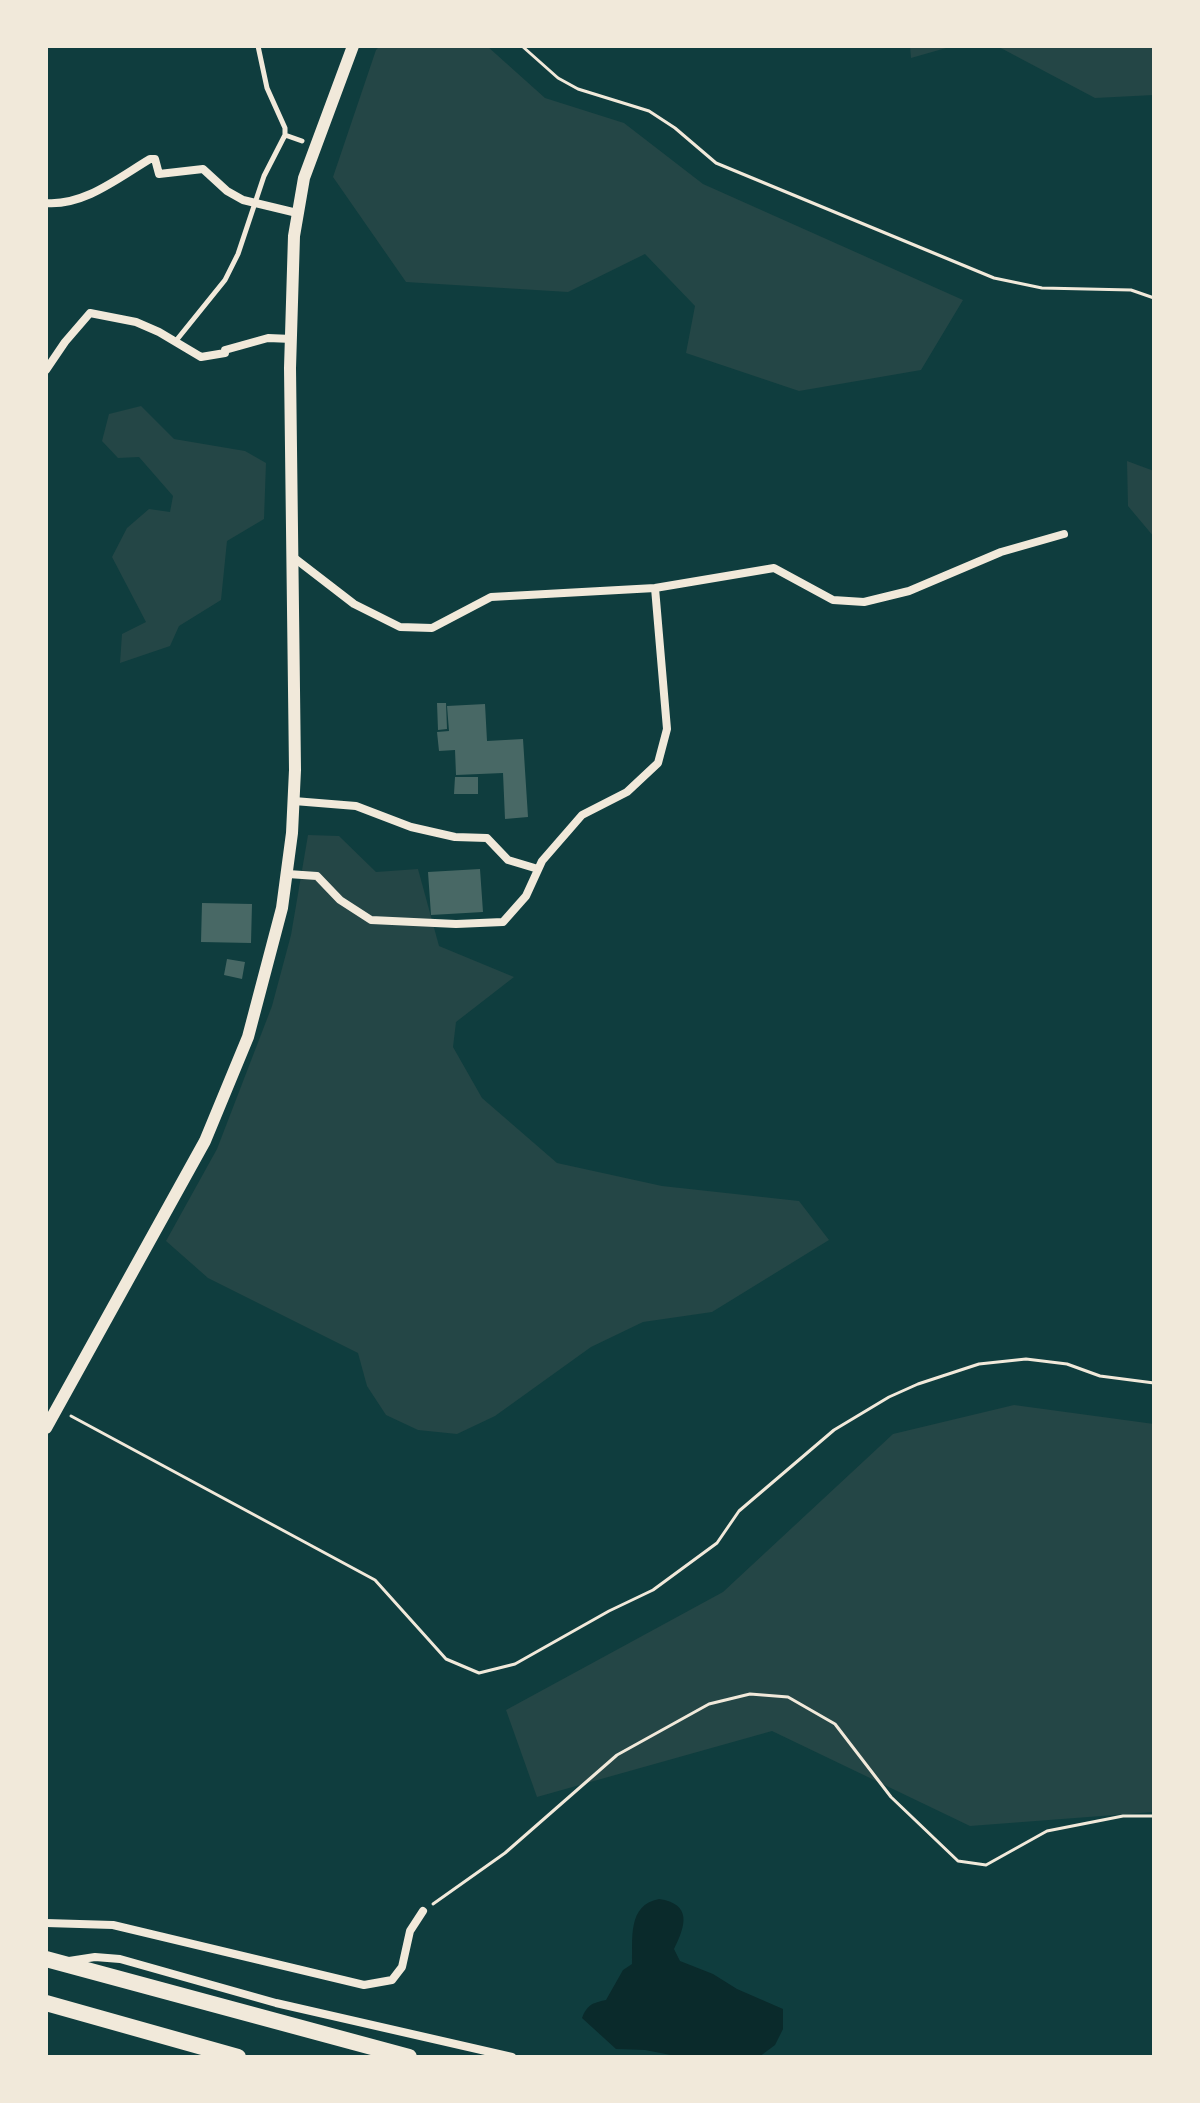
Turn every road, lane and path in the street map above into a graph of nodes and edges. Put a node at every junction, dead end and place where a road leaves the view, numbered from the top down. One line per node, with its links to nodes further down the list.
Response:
1 (258, 46): 4 (lane)
2 (353, 46): 8 (main road)
3 (522, 46): 9 (path)
4 (285, 135): 5 (lane); 7 (lane)
5 (302, 141)
6 (46, 203): 7 (street)
7 (253, 204): 8 (street); 11 (lane)
8 (297, 213): 10 (main road)
9 (1154, 298)
10 (292, 339): 11 (street); 14 (main road)
11 (175, 342): 12 (street)
12 (46, 370)
13 (1064, 534): 15 (street)
14 (293, 557): 15 (street); 16 (main road)
15 (655, 588): 17 (street)
16 (294, 801): 17 (street); 18 (main road)
17 (538, 869): 18 (street)
18 (288, 874): 20 (main road)
19 (1154, 1383): 20 (path)
20 (57, 1408): 21 (main road)
21 (46, 1428)
22 (1154, 1816): 23 (path)
23 (423, 1911): 24 (street)
24 (46, 1923)
25 (51, 1960): 30 (highway); 31 (street)
26 (46, 2003): 27 (highway)
27 (211, 2049): 28 (highway); 29 (highway)
28 (238, 2057)
29 (254, 2057)
30 (409, 2057)
31 (512, 2057)

